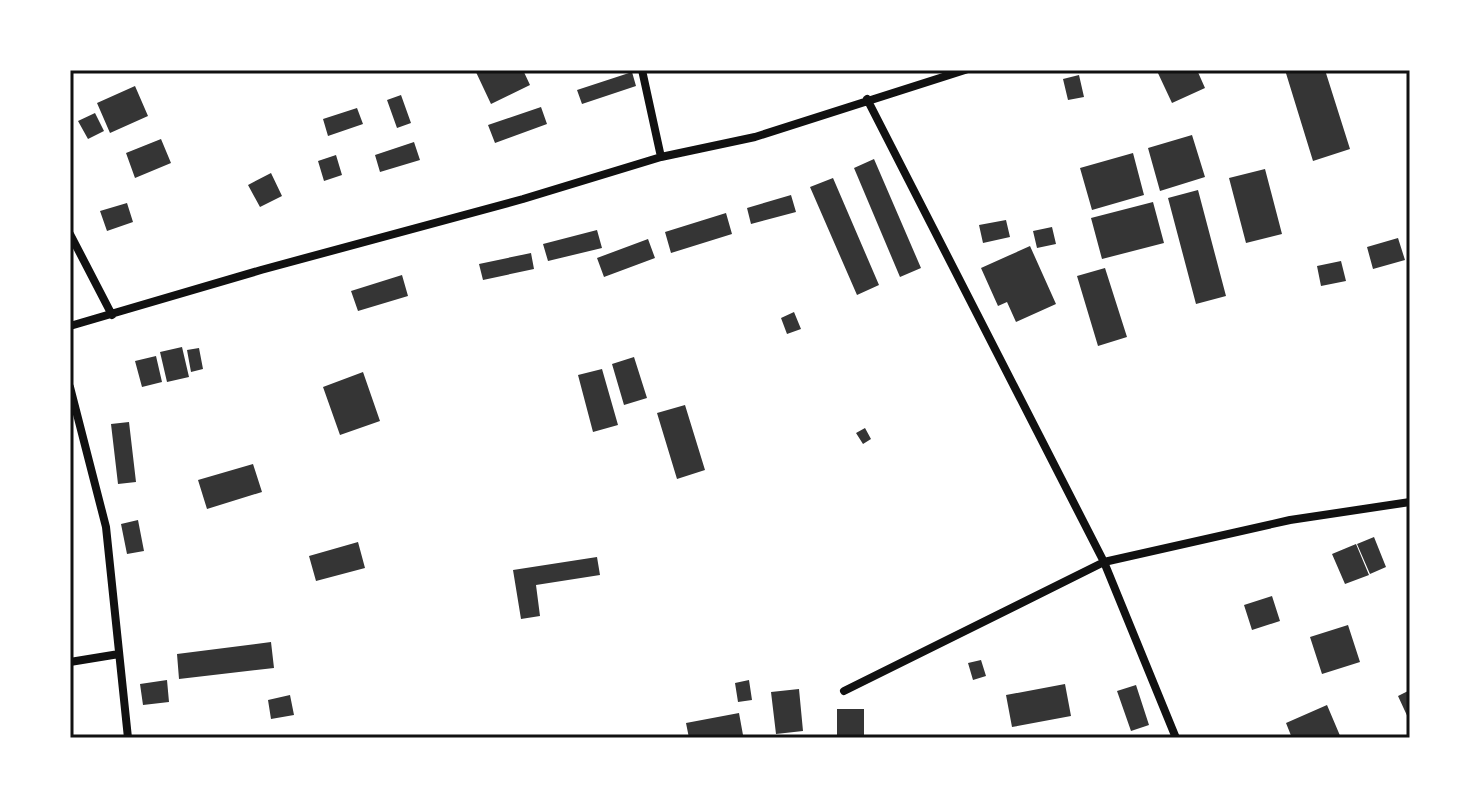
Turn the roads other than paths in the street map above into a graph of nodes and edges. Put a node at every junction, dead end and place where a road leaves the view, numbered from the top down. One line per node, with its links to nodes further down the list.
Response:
1 (642, 70): 4 (street)
2 (965, 70): 3 (street)
3 (867, 99): 4 (street); 10 (street)
4 (661, 157): 6 (street)
5 (70, 234): 6 (street)
6 (112, 315): 7 (street)
7 (70, 326)
8 (70, 387): 11 (street)
9 (1410, 502): 10 (street)
10 (1104, 562): 13 (street); 15 (street)
11 (119, 654): 12 (street); 14 (street)
12 (70, 662)
13 (844, 691)
14 (128, 738)
15 (1176, 738)

